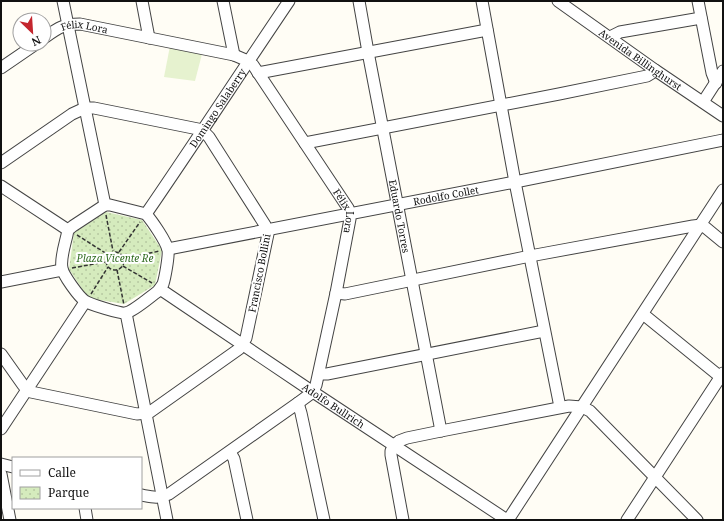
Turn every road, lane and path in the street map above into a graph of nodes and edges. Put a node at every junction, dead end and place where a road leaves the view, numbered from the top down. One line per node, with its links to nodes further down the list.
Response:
1 (63, 1): 11 (street)
2 (142, 1): 15 (street)
3 (223, 1): 18 (street)
4 (289, 1): 19 (street, Domingo Salaberry)
5 (359, 1): 17 (street, Eduardo Torres)
6 (482, 1): 12 (street)
7 (558, 1): 9 (street, Avenida Billinghurst)
8 (698, 1): 10 (street)
9 (569, 5): 14 (street, Avenida Billinghurst)
10 (700, 18): 14 (street); 24 (street)
11 (68, 24): 13 (street, Félix Lora); 15 (street, Félix Lora); 27 (street)
12 (487, 30): 17 (street); 26 (street)
13 (52, 32)
14 (610, 37): 21 (street, Avenida Billinghurst)
15 (149, 38): 18 (street, Félix Lora)
16 (24, 52): 20 (street)
17 (368, 52): 23 (street); 29 (street, Eduardo Torres)
18 (234, 55): 19 (street, Félix Lora)
19 (248, 61): 23 (street, Félix Lora); 30 (street, Domingo Salaberry)
20 (1, 68)
21 (655, 70): 25 (street, Avenida Billinghurst); 26 (street)
22 (723, 71): 24 (street)
23 (258, 73): 32 (street, Félix Lora)
24 (716, 83): 25 (street)
25 (704, 102): 28 (street, Avenida Billinghurst)
26 (501, 105): 29 (street); 34 (street)
27 (85, 108): 30 (street); 33 (street); 37 (street)
28 (723, 116)
29 (383, 129): 32 (street); 38 (street, Eduardo Torres)
30 (202, 131): 40 (street, Domingo Salaberry); 43 (street, Francisco Bollini)
31 (723, 140): 34 (street, Rodolfo Collet)
32 (305, 143): 39 (street, Félix Lora)
33 (1, 163)
34 (515, 182): 38 (street, Rodolfo Collet); 49 (street)
35 (1, 186): 42 (street)
36 (723, 190): 41 (street)
37 (105, 205): 40 (street); 42 (street); 46 (path)
38 (398, 205): 39 (street, Rodolfo Collet); 56 (street, Eduardo Torres)
39 (350, 213): 43 (street, Rodolfo Collet); 59 (street, Félix Lora)
40 (146, 214): 45 (street); 47 (path)
41 (701, 225): 44 (street); 49 (street); 62 (street)
42 (68, 230): 48 (path); 54 (street)
43 (267, 230): 45 (street, Rodolfo Collet); 64 (street, Francisco Bollini)
44 (723, 242)
45 (168, 249): 50 (path); 58 (street)
46 (113, 251): 47 (path); 48 (path)
47 (119, 252): 50 (path)
48 (108, 255): 51 (path)
49 (530, 256): 56 (street); 63 (street)
50 (125, 258): 52 (path)
51 (106, 262): 53 (path); 54 (path)
52 (123, 266): 55 (path); 58 (path)
53 (108, 267): 55 (path); 60 (path)
54 (62, 270): 57 (street); 60 (street)
55 (117, 270): 61 (path)
56 (412, 280): 59 (street); 66 (street, Eduardo Torres)
57 (1, 282)
58 (160, 289): 61 (street); 64 (street, Adolfo Bullrich)
59 (336, 293): 67 (street, Félix Lora)
60 (85, 302): 61 (street); 69 (street)
61 (126, 313): 74 (street)
62 (643, 314): 68 (street); 73 (street)
63 (544, 331): 66 (street); 72 (street)
64 (243, 344): 70 (street, Adolfo Bullrich); 74 (street)
65 (1, 354): 69 (street)
66 (426, 355): 67 (street); 76 (street, Eduardo Torres)
67 (319, 374): 70 (street, Félix Lora)
68 (722, 377): 82 (street)
69 (26, 390): 74 (street); 75 (street)
70 (313, 392): 71 (street); 77 (street, Adolfo Bullrich)
71 (298, 403): 78 (street); 90 (street)
72 (560, 407): 73 (street); 76 (street)
73 (582, 407): 82 (street); 92 (street)
74 (146, 413): 84 (street)
75 (1, 429)
76 (441, 430): 77 (street)
77 (394, 445): 91 (street); 92 (street, Adolfo Bullrich)
78 (230, 452): 84 (street); 89 (street)
79 (1, 464): 80 (street)
80 (12, 467)
81 (1, 474): 86 (street)
82 (655, 477): 93 (street); 94 (street)
83 (142, 495): 84 (street)
84 (162, 497): 88 (street)
85 (85, 509): 87 (street)
86 (10, 520)
87 (88, 520)
88 (167, 520)
89 (246, 520)
90 (324, 520)
91 (403, 520)
92 (508, 520)
93 (627, 520)
94 (697, 520)

